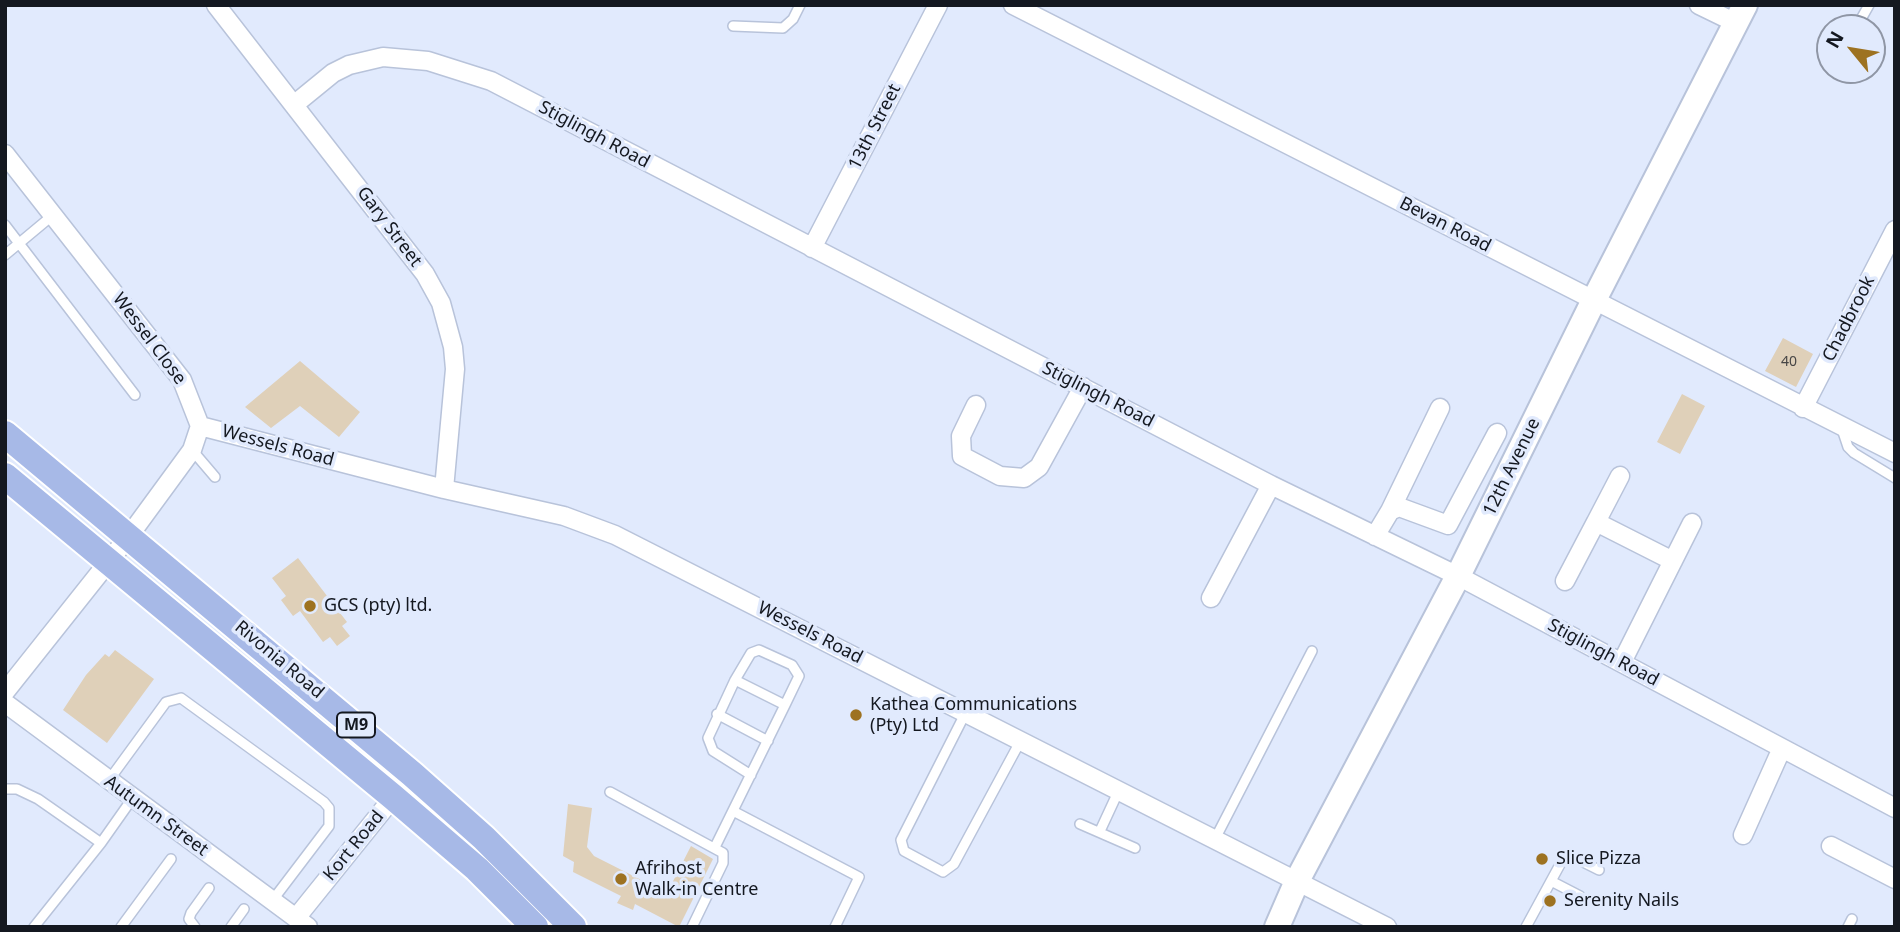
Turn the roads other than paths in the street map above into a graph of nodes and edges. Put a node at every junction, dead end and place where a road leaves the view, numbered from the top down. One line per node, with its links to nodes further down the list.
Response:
1 (216, 5): 8 (street, Gary Street)
2 (800, 5): 7 (lane)
3 (938, 5): 14 (street, 13th Street)
4 (1013, 5): 16 (street, Bevan Road)
5 (1699, 5): 6 (street)
6 (1740, 14): 16 (main road, 12th Avenue)
7 (733, 26)
8 (295, 104): 14 (street, Stiglingh Road); 33 (street, Gary Street)
9 (5, 154): 10 (street, Wessel Close)
10 (53, 215): 13 (lane); 22 (street, Wessel Close)
11 (5, 225): 13 (lane)
12 (1895, 230): 21 (street, Chadbrook)
13 (19, 243): 15 (lane); 18 (lane)
14 (812, 248): 17 (street, Stiglingh Road)
15 (5, 255)
16 (1594, 300): 21 (street, Bevan Road); 41 (main road, 12th Avenue)
17 (1083, 387): 19 (street); 32 (street, Stiglingh Road)
18 (135, 395)
19 (976, 405)
20 (1440, 408): 34 (street)
21 (1803, 408): 23 (street, Bevan Road)
22 (200, 426): 26 (street); 33 (street, Wessels Road)
23 (1841, 426): 27 (street, Bevan Road); 31 (lane)
24 (1497, 433): 34 (street)
25 (5, 434): 37 (main road, Rivonia Road / M9)
26 (192, 450): 30 (lane); 37 (street)
27 (1895, 453)
28 (5, 476): 39 (main road, Rivonia Road / M9)
29 (1620, 476): 35 (street)
30 (215, 477)
31 (1895, 478)
32 (1270, 485): 38 (street, Stiglingh Road); 43 (street)
33 (444, 489): 50 (street, Wessels Road)
34 (1390, 510): 38 (street)
35 (1596, 522): 40 (street); 42 (street)
36 (1692, 523): 40 (street)
37 (129, 536): 39 (street); 55 (main road, Rivonia Road / M9)
38 (1375, 536): 41 (street, Stiglingh Road)
39 (110, 560): 47 (street); 61 (main road, Rivonia Road / M9)
40 (1673, 561): 45 (street)
41 (1458, 576): 45 (street, Stiglingh Road); 76 (main road, 12th Avenue)
42 (1565, 581)
43 (1211, 598)
44 (1312, 650): 68 (lane)
45 (1622, 662): 54 (street, Stiglingh Road)
46 (735, 680): 49 (lane); 49 (lane); 51 (lane)
47 (5, 692)
48 (5, 704): 57 (street, Autumn Street)
49 (785, 705): 53 (lane)
50 (965, 712): 52 (street, Wessels Road); 52 (lane)
51 (717, 714): 53 (lane); 56 (lane)
52 (1021, 740): 59 (street, Wessels Road)
53 (768, 741): 56 (lane)
54 (1782, 748): 63 (street, Stiglingh Road); 67 (street)
55 (412, 774): 61 (street, Kort Road); 89 (main road, Rivonia Road / M9)
56 (751, 775): 64 (lane)
57 (108, 782): 62 (street, Autumn Street); 80 (lane)
58 (5, 789): 69 (lane)
59 (1119, 790): 66 (lane); 68 (street, Wessels Road)
60 (610, 792): 71 (lane)
61 (393, 797): 82 (street, Kort Road); 88 (main road, Rivonia Road / M9)
62 (132, 799): 69 (lane); 80 (street, Autumn Street)
63 (1895, 808)
64 (733, 811): 71 (lane); 90 (lane)
65 (1080, 824): 66 (lane)
66 (1100, 831): 72 (lane)
67 (1744, 835)
68 (1215, 839): 76 (street, Wessels Road)
69 (101, 844): 84 (lane)
70 (1831, 846): 75 (street)
71 (715, 847): 83 (lane)
72 (1135, 848)
73 (171, 859): 85 (lane)
74 (1599, 870): 77 (lane)
75 (1895, 879)
76 (1297, 881): 91 (main road, 12th Avenue); 92 (street, Wessels Road)
77 (1551, 881): 79 (lane); 93 (lane)
78 (209, 888): 86 (lane)
79 (1580, 896)
80 (272, 901): 82 (street, Autumn Street)
81 (244, 909): 87 (lane)
82 (302, 923)
83 (694, 926)
84 (34, 927)
85 (121, 927)
86 (195, 927)
87 (231, 927)
88 (535, 927)
89 (573, 927)
90 (835, 927)
91 (1277, 927)
92 (1387, 927)
93 (1526, 927)

